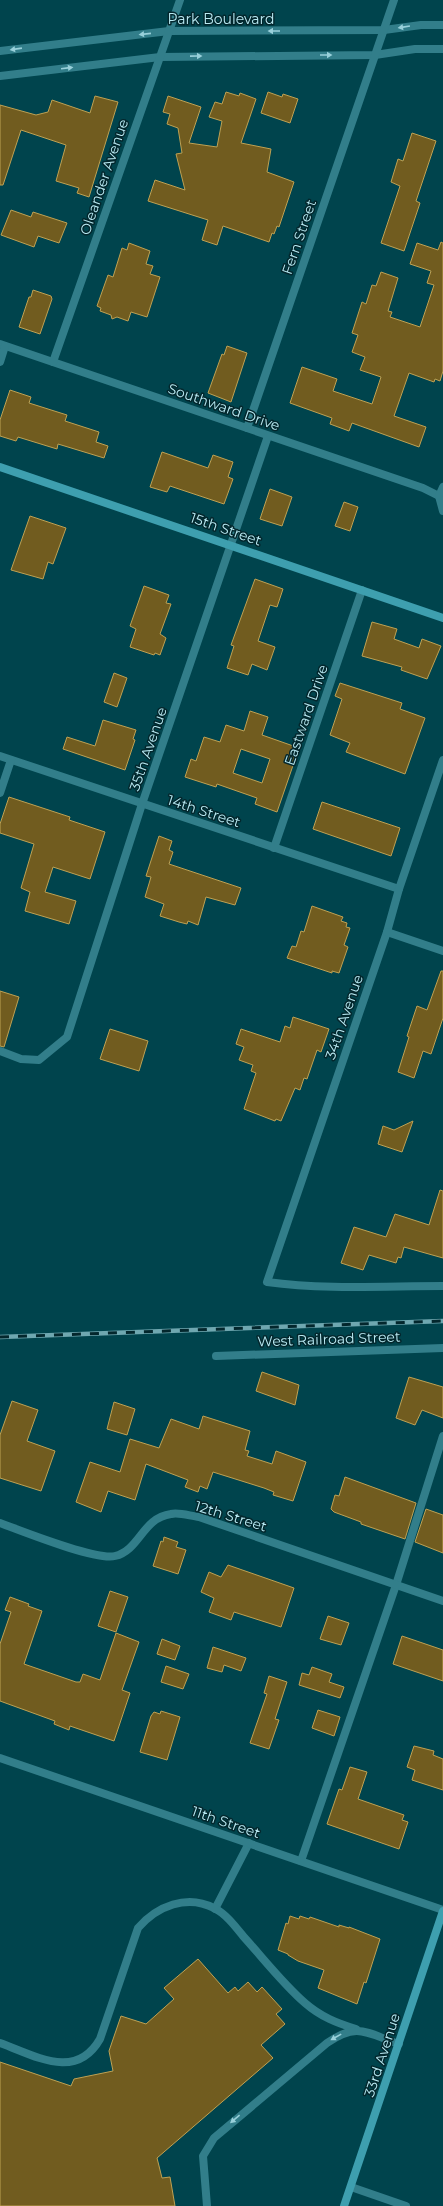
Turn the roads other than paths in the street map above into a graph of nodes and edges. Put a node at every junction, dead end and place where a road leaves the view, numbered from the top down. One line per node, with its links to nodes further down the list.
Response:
1 (180, 0): 5 (street, Oleander Avenue)
2 (394, 0): 4 (street)
3 (443, 25): 4 (street, Park Boulevard, one-way to 4)
4 (384, 30): 5 (street, Park Boulevard, one-way to 5); 8 (street, Fern Street)
5 (169, 31): 7 (street, Park Boulevard, one-way to 7); 9 (street, Oleander Avenue)
6 (443, 49): 8 (street)
7 (0, 51)
8 (375, 55): 9 (street, one-way to 8); 14 (street, Fern Street)
9 (160, 57): 10 (street, one-way to 9); 13 (street, Oleander Avenue)
10 (0, 76)
11 (3, 345): 12 (street); 13 (street, Southward Drive)
12 (0, 362)
13 (53, 362): 14 (street, Southward Drive)
14 (247, 428): 15 (street, Southward Drive)
15 (268, 436): 18 (street, Southward Drive); 20 (street, 35th Avenue)
16 (0, 467): 20 (main road, 15th Street)
17 (443, 486): 18 (street)
18 (440, 496): 19 (street)
19 (443, 511)
20 (232, 544): 21 (main road, 15th Street); 27 (street, 35th Avenue)
21 (362, 590): 22 (main road, 15th Street); 28 (street, Eastward Drive)
22 (443, 618)
23 (0, 756): 24 (street, 14th Street)
24 (11, 760): 26 (street); 27 (street, 14th Street)
25 (443, 760): 29 (street, 34th Avenue)
26 (0, 793)
27 (142, 804): 28 (street, 14th Street); 32 (street, 35th Avenue)
28 (274, 848): 29 (street, 14th Street)
29 (399, 889): 30 (street, 34th Avenue)
30 (387, 932): 31 (street); 33 (street, 34th Avenue)
31 (443, 951)
32 (0, 1051)
33 (443, 1286)
34 (443, 1348): 35 (street, West Railroad Street)
35 (216, 1356)
36 (443, 1436): 38 (street)
37 (0, 1523): 38 (street, 12th Street)
38 (396, 1585): 39 (street, 12th Street); 42 (street)
39 (443, 1602)
40 (0, 1758): 41 (street, 11th Street)
41 (249, 1843): 42 (street, 11th Street); 43 (street)
42 (301, 1861): 44 (street, 11th Street)
43 (215, 1909): 45 (street); 46 (street)
44 (443, 1911): 47 (main road, 33rd Avenue)
45 (356, 2029): 47 (street); 49 (street, one-way to 49)
46 (0, 2043)
47 (399, 2044): 48 (main road, 33rd Avenue)
48 (351, 2187): 50 (main road, 33rd Avenue); 51 (street)
49 (206, 2206)
50 (344, 2206)
51 (406, 2206)

